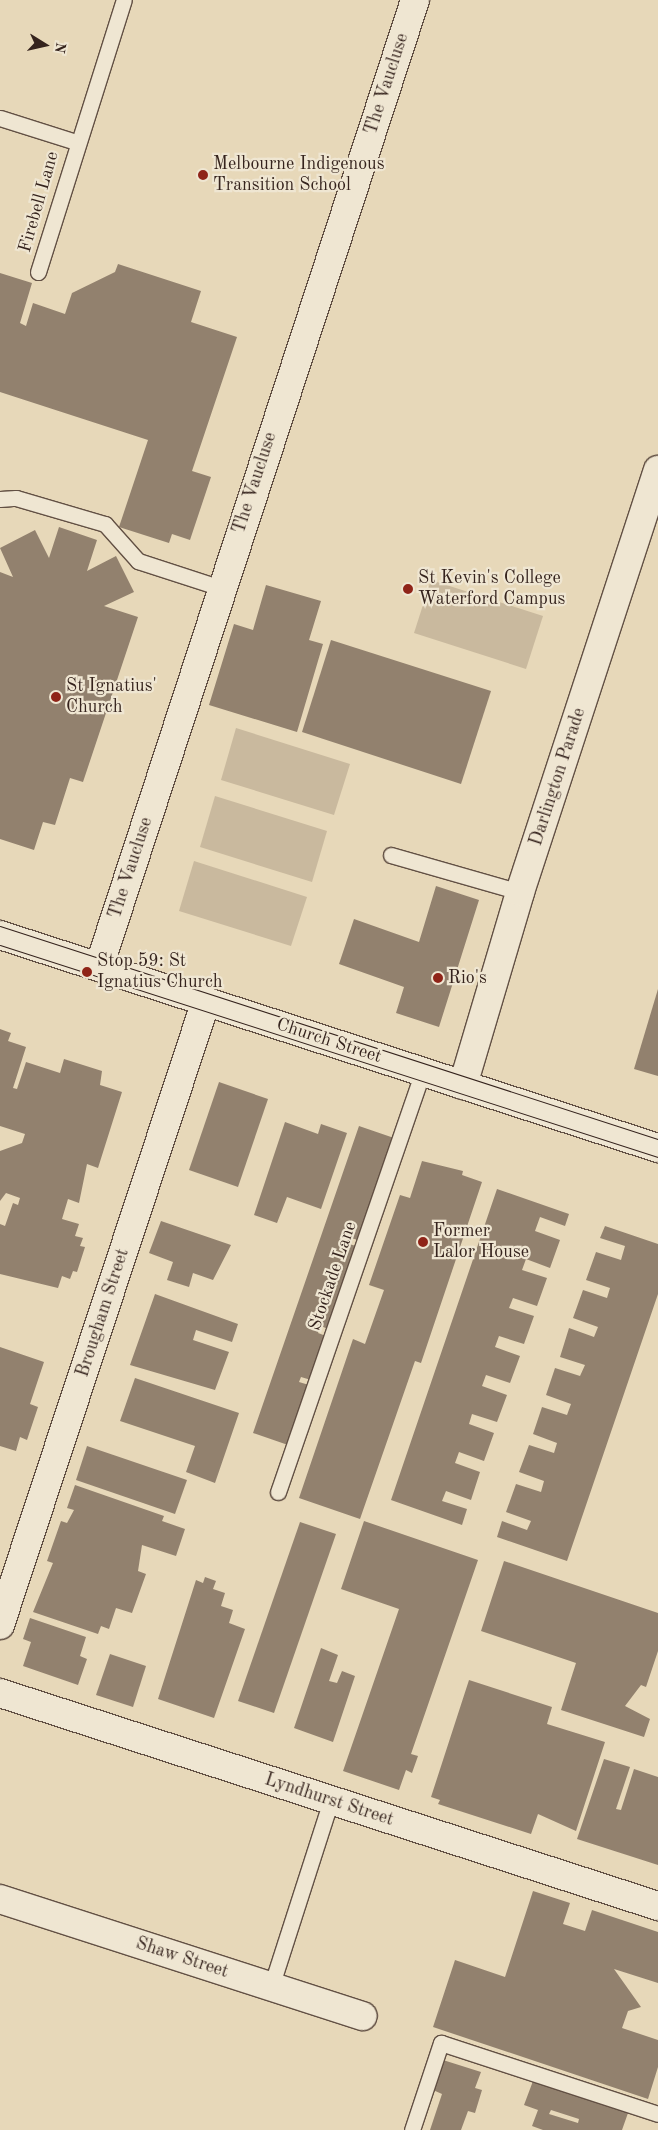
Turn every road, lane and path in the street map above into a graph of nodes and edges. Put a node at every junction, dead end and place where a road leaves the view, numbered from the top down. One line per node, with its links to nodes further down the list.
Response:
1 (124, 0): 4 (lane, Firebell Lane)
2 (415, 0): 8 (street, The Vaucluse)
3 (0, 118): 4 (lane, Firebell Lane)
4 (76, 142): 5 (lane, Firebell Lane)
5 (38, 272)
6 (658, 470): 10 (street, Darlington Parade)
7 (0, 499): 8 (lane)
8 (221, 588): 12 (street, The Vaucluse)
9 (391, 855): 10 (lane)
10 (520, 892): 15 (street, Darlington Parade)
11 (0, 935): 12 (street, Church Street)
12 (99, 967): 13 (street, Church Street)
13 (206, 1001): 14 (street, Church Street); 18 (street, Brougham Street)
14 (423, 1072): 15 (street, Church Street); 17 (lane, Stockade Lane)
15 (464, 1085): 16 (street, Church Street)
16 (658, 1148)
17 (278, 1492)
18 (0, 1625)
19 (0, 1693): 20 (street, Lyndhurst Street)
20 (330, 1800): 22 (street, Lyndhurst Street); 23 (lane)
21 (0, 1899): 23 (street, Shaw Street)
22 (658, 1906)
23 (271, 1986): 24 (street, Shaw Street)
24 (363, 2016)
25 (658, 2114): 26 (lane)
26 (412, 2130)

